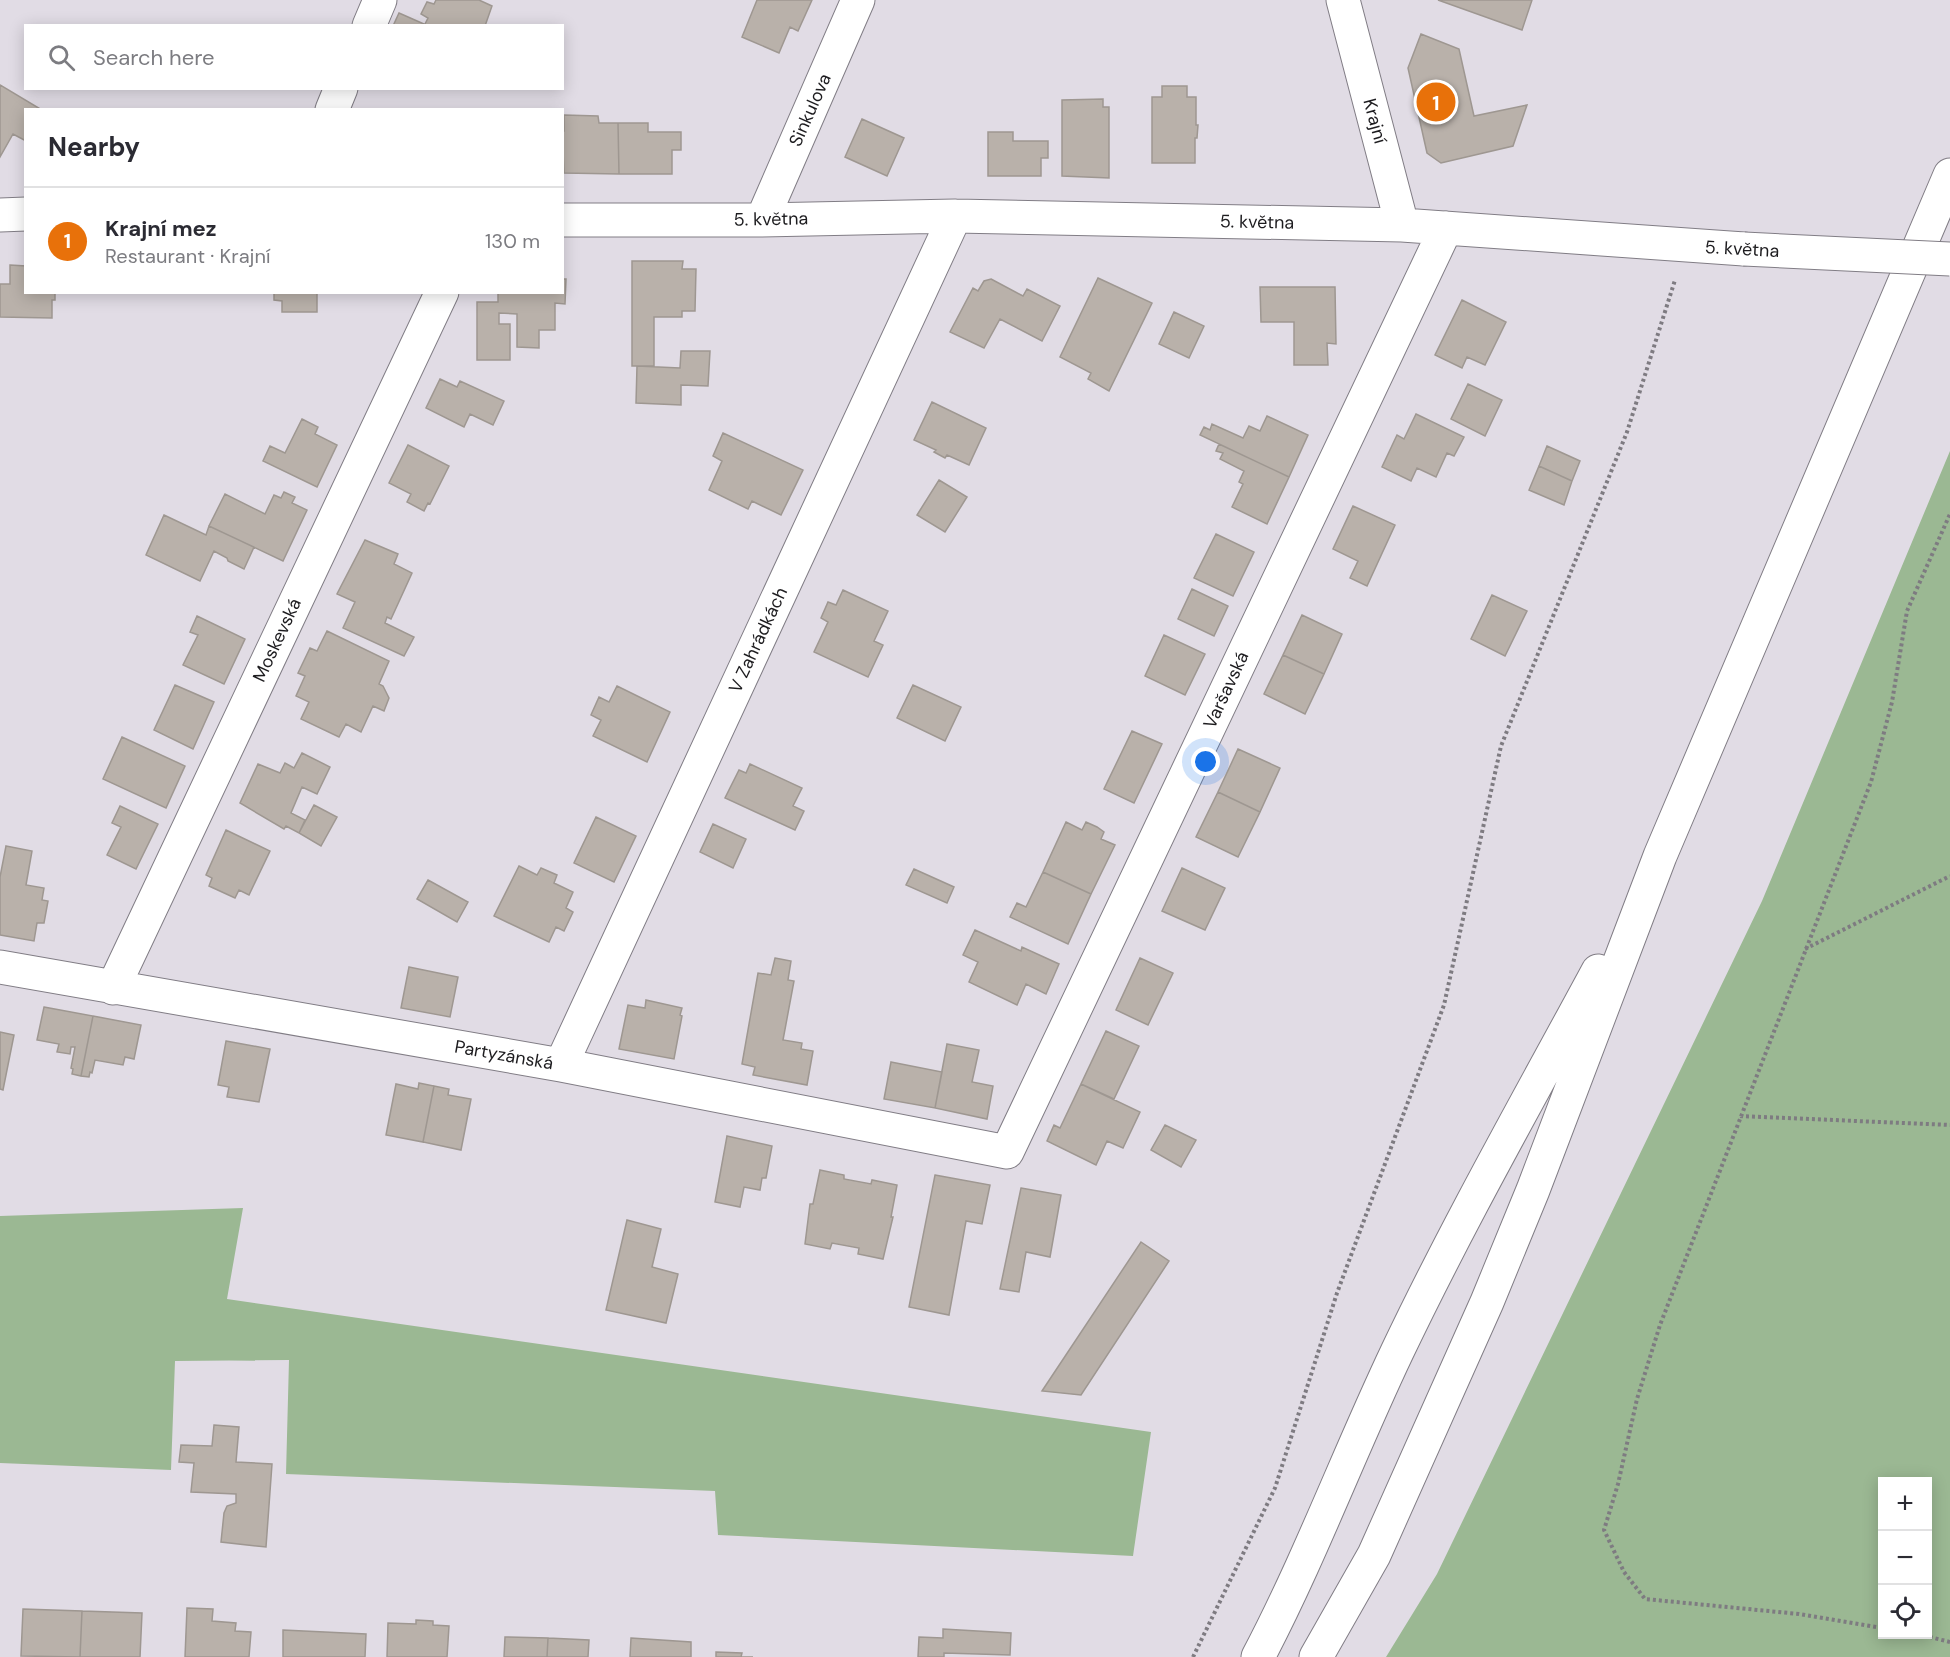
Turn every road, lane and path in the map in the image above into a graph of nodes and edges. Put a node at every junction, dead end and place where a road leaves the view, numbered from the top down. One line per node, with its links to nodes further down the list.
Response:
1 (380, 0): 4 (street)
2 (858, 0): 12 (street, Sinkulova)
3 (1348, 6): 13 (street, Krajní)
4 (370, 24)
5 (340, 90): 6 (street)
6 (333, 108)
7 (1950, 175): 19 (street)
8 (24, 214): 9 (street)
9 (0, 215)
10 (955, 216): 12 (street, 5. května); 13 (street, 5. května); 24 (street, V Zahrádkách)
11 (564, 220): 12 (street, 5. května)
12 (762, 220)
13 (1402, 225): 14 (street, 5. května)
14 (1446, 228): 15 (street, 5. května); 27 (street, Varšavská)
15 (1686, 245): 16 (street, 5. května, bridge); 32 (path)
16 (1950, 259)
17 (441, 294): 23 (street, Moskevská)
18 (1950, 514): 21 (path)
19 (1660, 856): 28 (street); 33 (street)
20 (1950, 876): 21 (path)
21 (1804, 949): 25 (path)
22 (0, 967): 23 (street, Partyzánská)
23 (113, 988): 24 (street, Partyzánská)
24 (561, 1065): 27 (street, Partyzánská)
25 (1740, 1116): 26 (path); 29 (path)
26 (1950, 1125)
27 (1007, 1152)
28 (1381, 1540): 34 (street); 35 (street)
29 (1878, 1627)
30 (1932, 1638): 31 (path)
31 (1950, 1642)
32 (1193, 1657)
33 (1258, 1657)
34 (1316, 1657)
35 (1329, 1657)

